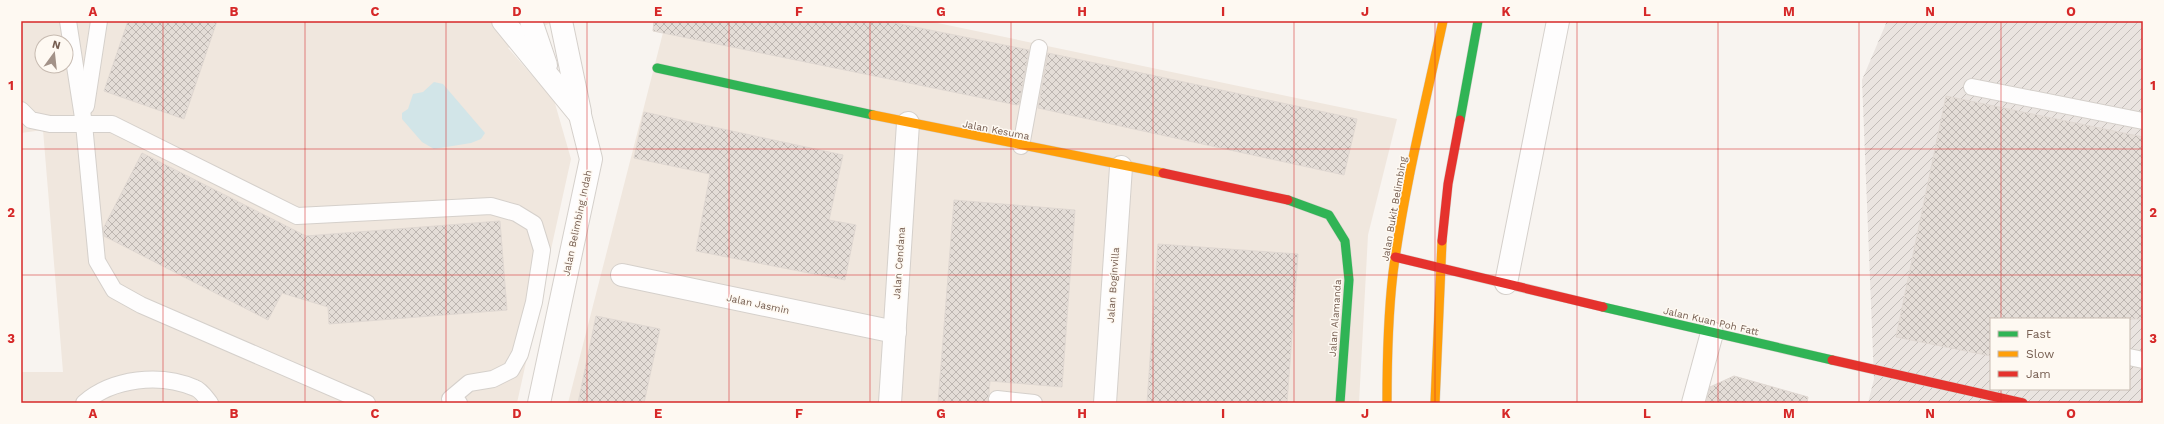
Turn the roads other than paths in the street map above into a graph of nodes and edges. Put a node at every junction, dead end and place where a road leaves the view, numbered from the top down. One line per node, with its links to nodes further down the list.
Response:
1 (68, 21): 17 (lane)
2 (99, 21): 17 (lane)
3 (503, 21): 11 (street, Jalan Belimbing Indah)
4 (530, 21): 11 (street)
5 (561, 21): 14 (street)
6 (1442, 21): 21 (street, Jalan Bukit Belimbing)
7 (1478, 21): 22 (street)
8 (1558, 21): 24 (street)
9 (1039, 48): 18 (lane)
10 (657, 68): 16 (street, Jalan Kesuma)
11 (552, 81): 14 (street, Jalan Belimbing Indah)
12 (1972, 87): 15 (lane)
13 (21, 110): 17 (lane)
14 (580, 115): 34 (street, Jalan Belimbing Indah)
15 (2143, 121)
16 (908, 123): 18 (street, Jalan Kesuma); 25 (street, Jalan Cendana)
17 (84, 124): 31 (lane); 33 (lane)
18 (1021, 146): 19 (street, Jalan Kesuma)
19 (1121, 166): 20 (street, Jalan Kesuma); 37 (street, Jalan Boginvilla)
20 (1329, 216): 38 (street, Jalan Alamanda)
21 (1395, 257): 22 (street, Jalan Kuan Poh Fatt); 39 (street, Jalan Bukit Belimbing)
22 (1440, 266): 24 (street, Jalan Kuan Poh Fatt); 40 (street)
23 (622, 275): 25 (street, Jalan Jasmin)
24 (1506, 283): 26 (street, Jalan Kuan Poh Fatt)
25 (895, 332): 35 (street, Jalan Cendana)
26 (1712, 333): 41 (street); 42 (street, Jalan Kuan Poh Fatt)
27 (2130, 357): 28 (lane)
28 (2143, 360)
29 (997, 399): 36 (lane)
30 (92, 400): 32 (lane)
31 (452, 402)
32 (210, 403)
33 (367, 403)
34 (539, 403)
35 (890, 403)
36 (1034, 403)
37 (1105, 403)
38 (1340, 403)
39 (1387, 403)
40 (1435, 403)
41 (1693, 403)
42 (2023, 403)

